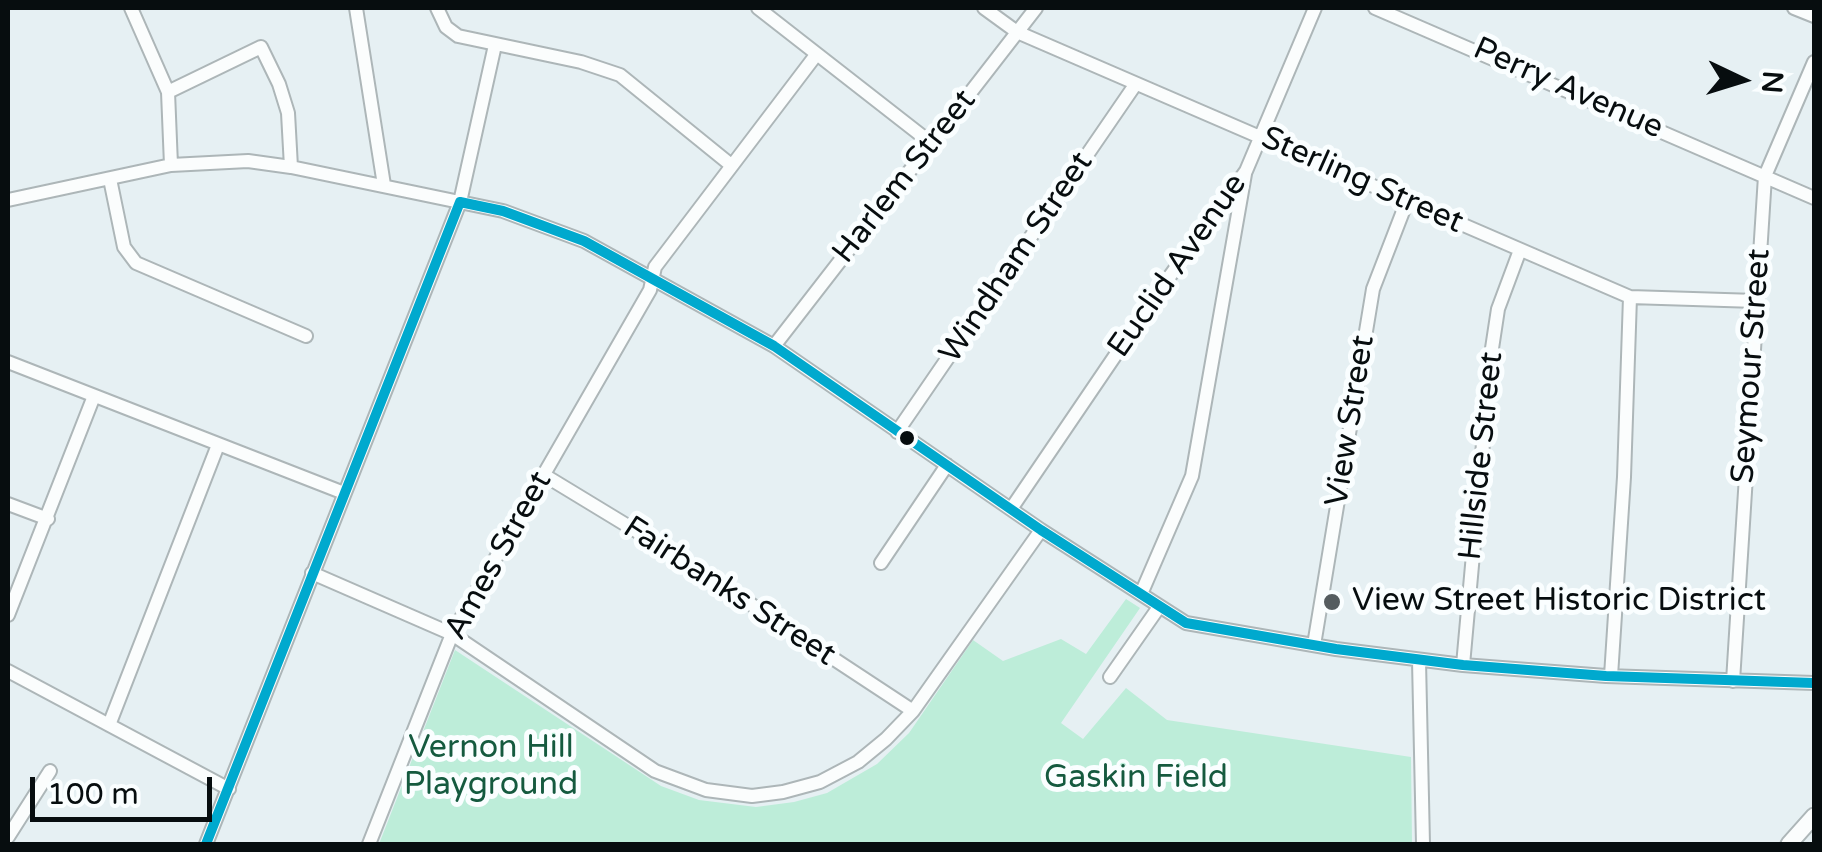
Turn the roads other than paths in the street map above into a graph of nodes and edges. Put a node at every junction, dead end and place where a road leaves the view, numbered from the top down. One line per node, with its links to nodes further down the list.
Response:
1 (131, 8): 16 (street)
2 (356, 8): 25 (street)
3 (438, 8): 12 (street)
4 (758, 8): 13 (street)
5 (984, 8): 11 (street, Sterling Street)
6 (1036, 8): 11 (street, Harlem Street)
7 (1316, 8): 17 (street, Euclid Avenue)
8 (1376, 8): 23 (street, Perry Avenue)
9 (1794, 8): 10 (street)
10 (1814, 16)
11 (1017, 32): 15 (street, Sterling Street); 18 (street, Harlem Street)
12 (495, 45): 20 (street); 29 (street)
13 (816, 55): 18 (street); 20 (street, Ames Street)
14 (1814, 62): 23 (street, Seymour Street)
15 (1136, 84): 17 (street, Sterling Street); 38 (street, Windham Street)
16 (168, 92): 19 (street); 21 (street)
17 (1262, 137): 22 (street, Euclid Avenue); 28 (street, Sterling Street)
18 (930, 144): 35 (street, Harlem Street)
19 (171, 165): 21 (street); 24 (street)
20 (731, 165): 31 (street, Ames Street)
21 (290, 166): 25 (street)
22 (1246, 171): 44 (street, Euclid Avenue); 49 (street)
23 (1765, 176): 26 (street, Perry Avenue); 33 (street, Seymour Street)
24 (110, 179): 27 (street); 34 (street)
25 (384, 185): 29 (street)
26 (1814, 198)
27 (8, 200)
28 (1407, 201): 30 (street, Sterling Street); 53 (street, View Street)
29 (460, 202): 31 (street); 42 (street)
30 (1520, 250): 32 (street, Sterling Street); 55 (street, Hillside Street)
31 (653, 278): 35 (street); 41 (street, Ames Street)
32 (1630, 297): 33 (street, Sterling Street); 57 (street)
33 (1756, 300): 59 (street, Seymour Street)
34 (306, 336)
35 (774, 346): 38 (street)
36 (8, 362): 37 (street)
37 (94, 396): 39 (street); 45 (street)
38 (898, 432): 40 (street)
39 (218, 445): 42 (street); 62 (street)
40 (947, 465): 44 (street); 47 (street)
41 (544, 475): 52 (street, Ames Street); 61 (street, Fairbanks Street)
42 (344, 494): 48 (street)
43 (8, 504): 45 (street)
44 (1011, 508): 46 (street)
45 (48, 520): 51 (street)
46 (1042, 530): 49 (street); 61 (street)
47 (881, 563)
48 (312, 573): 52 (street); 64 (street)
49 (1141, 594): 50 (street)
50 (1159, 607): 53 (street); 58 (street)
51 (8, 615)
52 (452, 634): 61 (street); 68 (street, Ames Street)
53 (1314, 645): 54 (street)
54 (1418, 661): 55 (street); 69 (street)
55 (1463, 666): 57 (street)
56 (8, 672): 62 (street)
57 (1612, 676): 59 (street)
58 (1110, 677)
59 (1732, 681): 60 (street)
60 (1814, 683)
61 (913, 711)
62 (108, 726): 64 (street)
63 (50, 772): 66 (street)
64 (229, 789): 67 (street)
65 (1814, 816): 70 (main road)
66 (8, 834)
67 (206, 844)
68 (369, 844)
69 (1423, 844)
70 (1789, 844)

